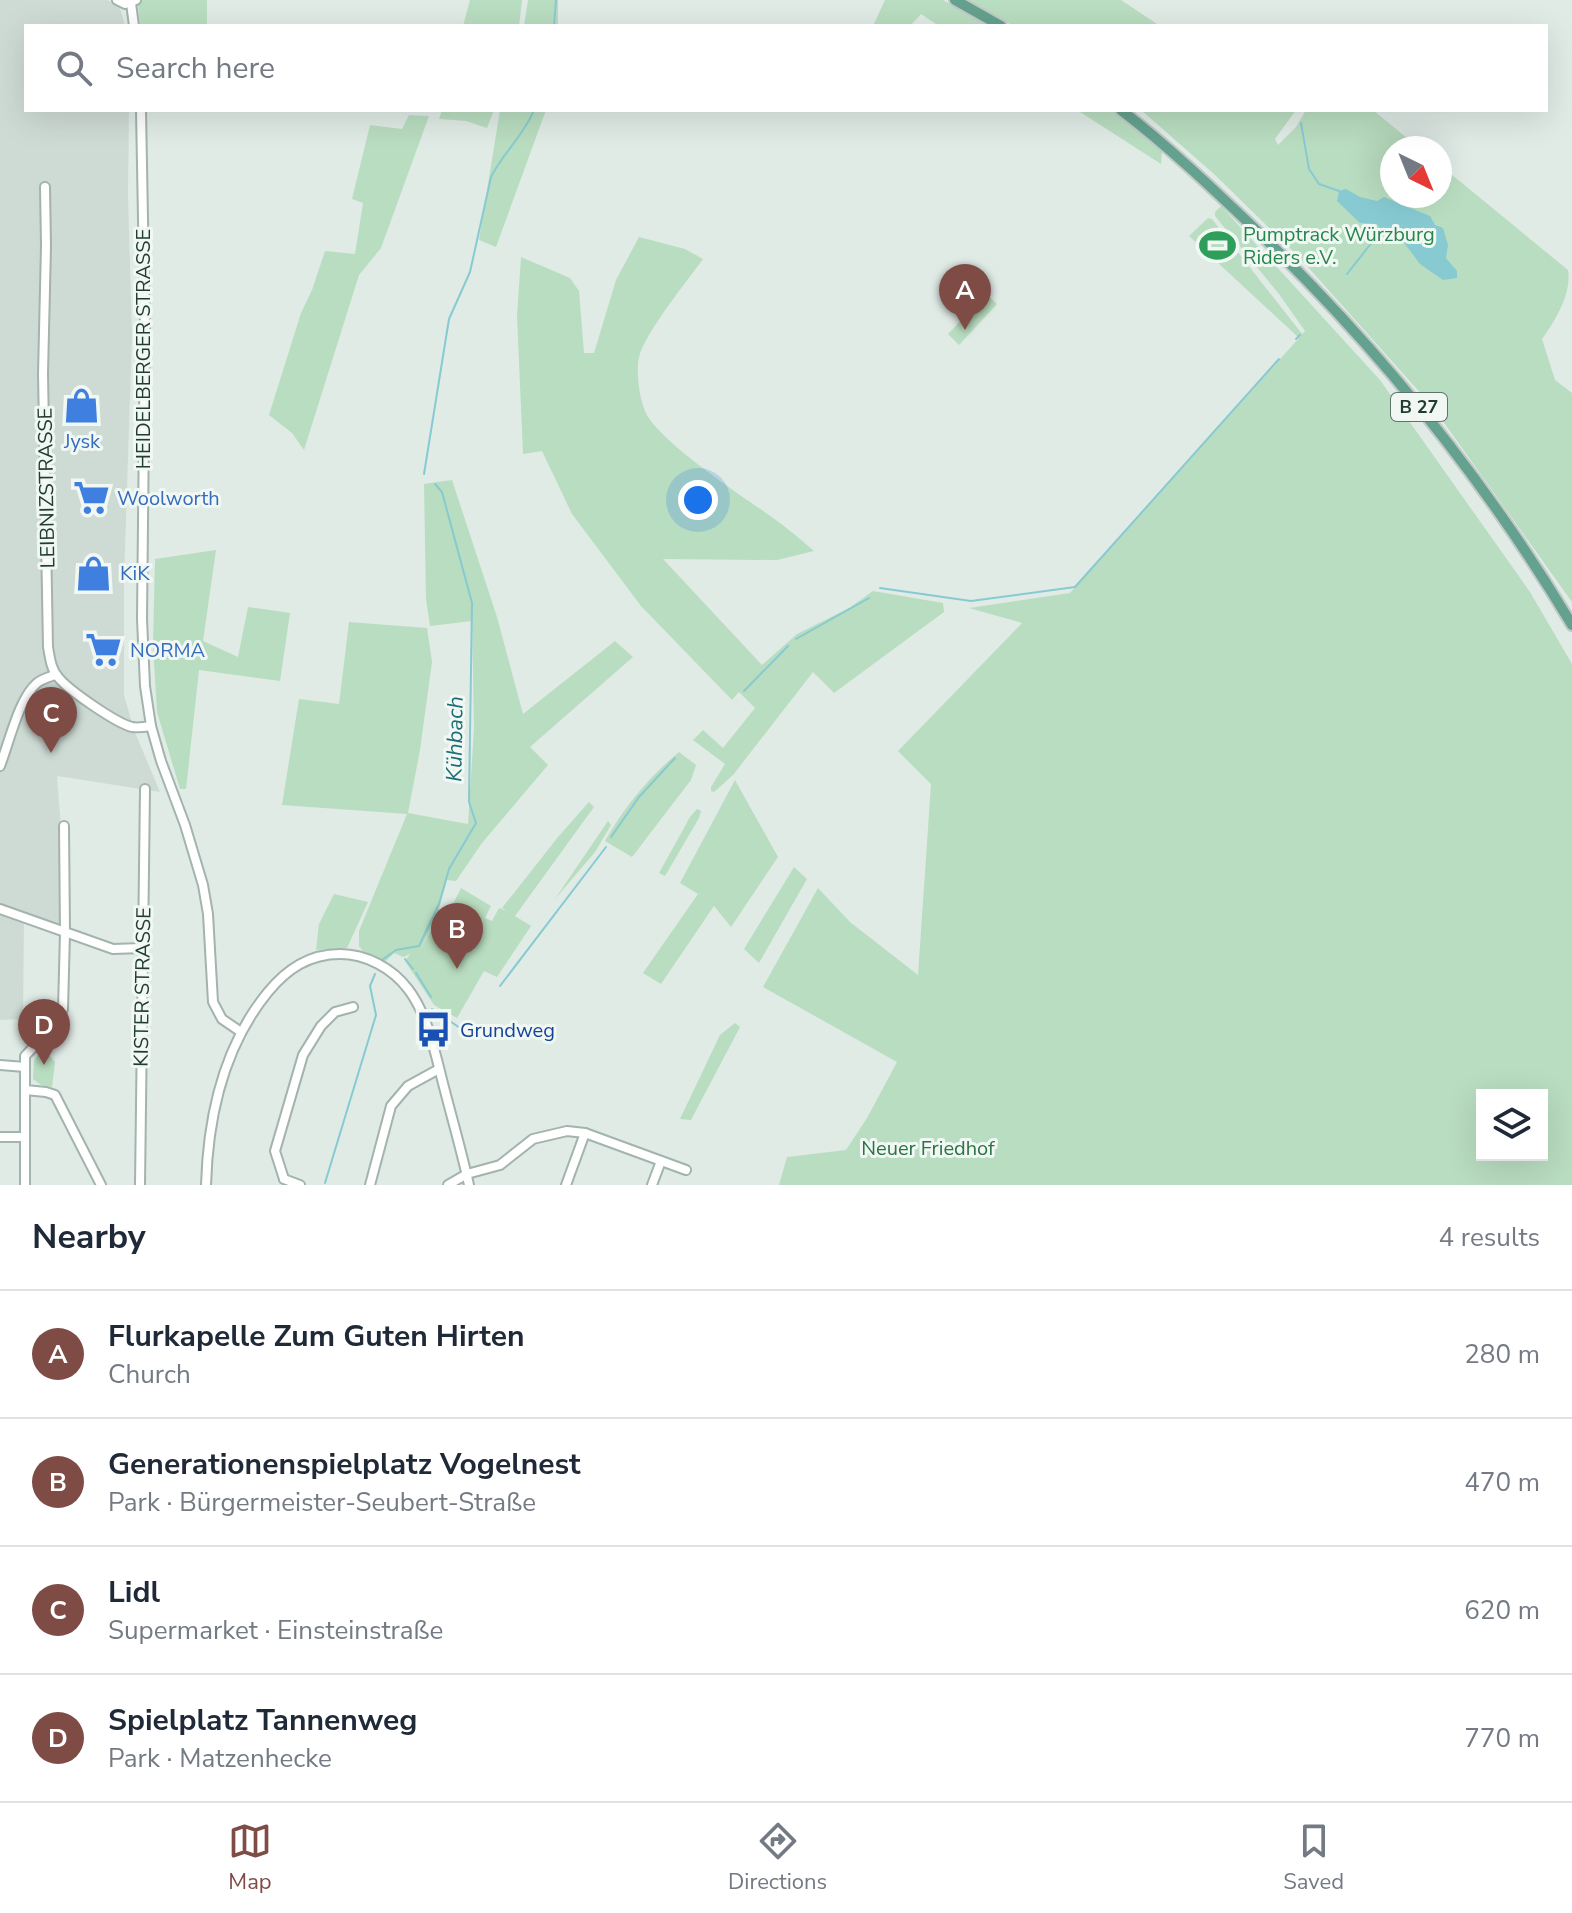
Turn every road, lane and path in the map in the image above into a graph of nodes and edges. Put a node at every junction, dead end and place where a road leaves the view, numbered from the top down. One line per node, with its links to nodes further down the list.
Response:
1 (117, 0): 3 (street)
2 (955, 0): 5 (main road)
3 (134, 2): 4 (street)
4 (134, 24)
5 (997, 24)
6 (141, 112): 11 (street, HEIDELBERGER STRASSE)
7 (1123, 112): 9 (main road, B 27)
8 (45, 187): 10 (street, LEIBNIZSTRASSE)
9 (1572, 625)
10 (55, 675): 11 (street); 12 (street)
11 (151, 726): 19 (street, HEIDELBERGER STRASSE)
12 (0, 766)
13 (145, 789): 17 (street, KISTER STRASSE)
14 (64, 826): 16 (street)
15 (0, 909): 16 (street)
16 (65, 933): 17 (street); 21 (street)
17 (142, 948): 33 (street, KISTER STRASSE)
18 (353, 1007): 30 (street)
19 (241, 1032): 22 (street); 34 (street)
20 (0, 1065): 21 (street)
21 (25, 1067): 23 (street)
22 (439, 1069): 29 (street); 36 (street)
23 (25, 1090): 26 (street); 32 (street)
24 (585, 1133): 27 (street); 29 (street); 39 (street)
25 (0, 1137): 26 (street)
26 (25, 1137): 31 (street)
27 (661, 1161): 28 (street); 40 (street)
28 (686, 1170)
29 (467, 1174): 37 (street); 38 (street)
30 (281, 1182): 35 (street)
31 (25, 1185)
32 (101, 1185)
33 (140, 1185)
34 (206, 1185)
35 (300, 1185)
36 (370, 1185)
37 (448, 1185)
38 (469, 1185)
39 (566, 1185)
40 (652, 1185)

